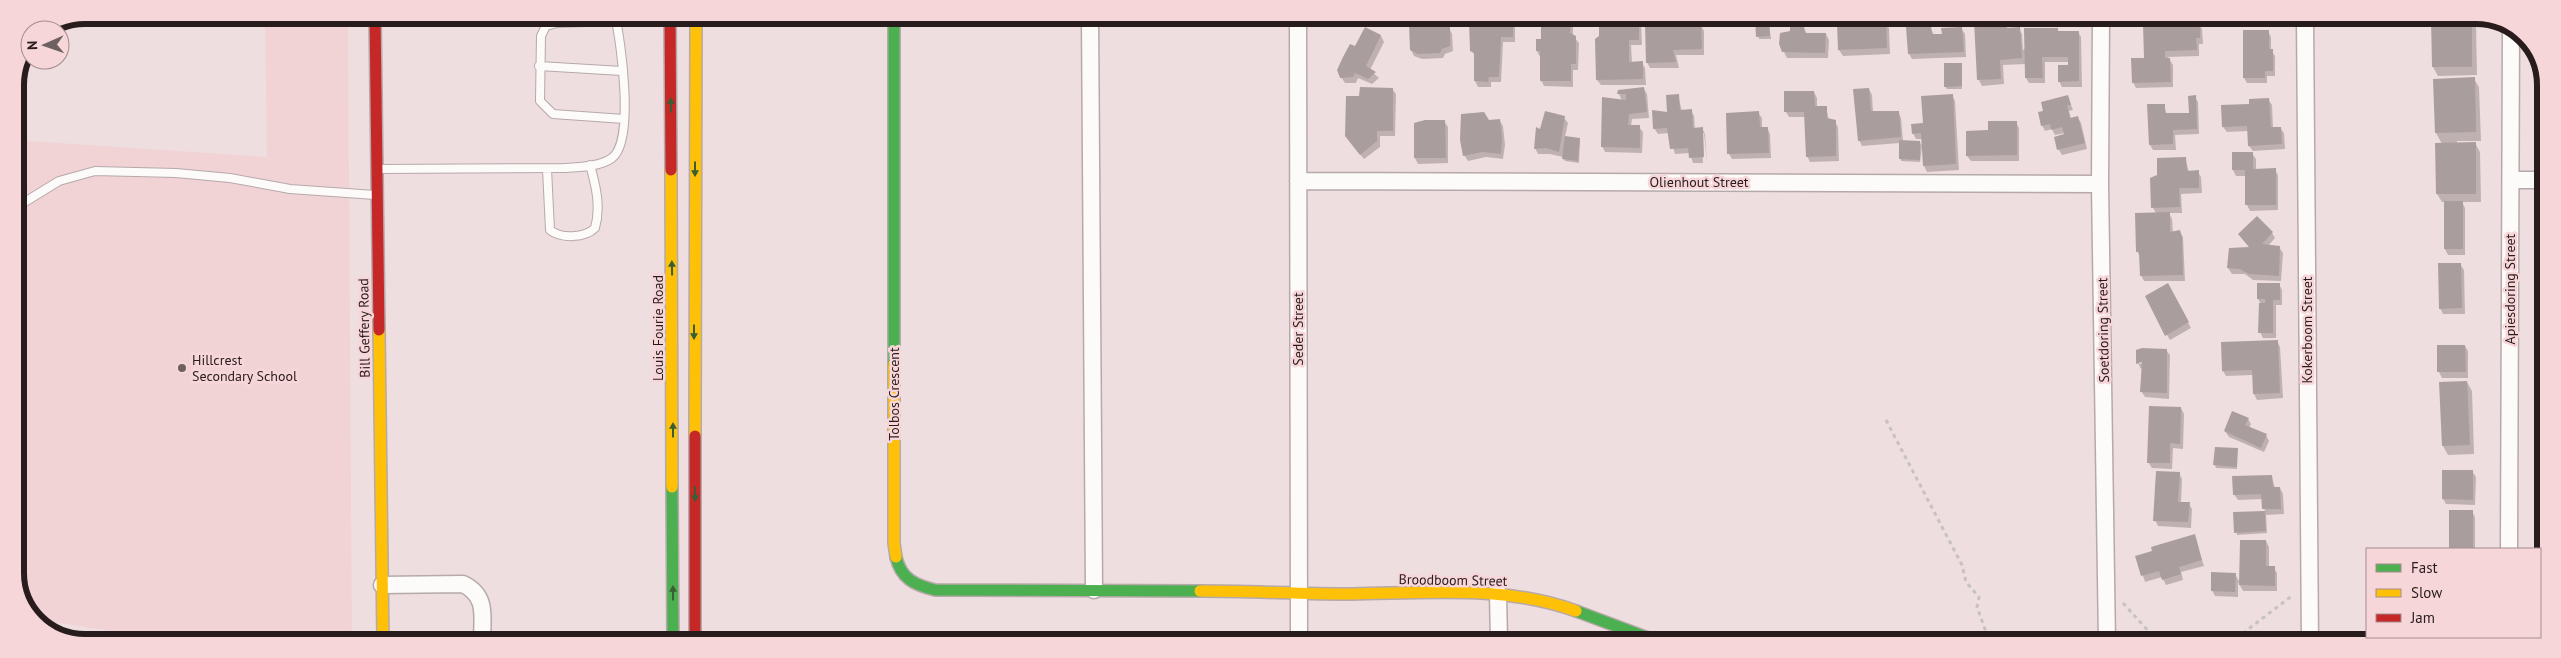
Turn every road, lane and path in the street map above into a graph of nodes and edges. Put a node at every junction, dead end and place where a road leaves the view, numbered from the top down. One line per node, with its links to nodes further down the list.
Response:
1 (376, 24): 16 (street, Bill Geffery Road)
2 (553, 24): 12 (lane)
3 (616, 24): 13 (lane)
4 (670, 24): 34 (street, Louis Fourie Road, one-way to 4)
5 (696, 24): 35 (street, one-way to 35)
6 (894, 24): 29 (street, Tolbos Crescent)
7 (1090, 24): 29 (street)
8 (1298, 24): 18 (street, Seder Street)
9 (2101, 24): 21 (street, Soetdoring Street)
10 (2305, 24): 26 (street, Kokerboom Street)
11 (2511, 35): 19 (street, Apiesdoring Street)
12 (539, 66): 13 (lane); 14 (lane)
13 (622, 71): 14 (lane)
14 (624, 119): 15 (lane)
15 (590, 165): 17 (lane); 17 (lane)
16 (377, 169): 17 (lane); 22 (street, Bill Geffery Road)
17 (547, 169)
18 (1298, 180): 21 (street, Olienhout Street); 31 (street, Seder Street)
19 (2511, 180): 20 (street); 25 (street, Apiesdoring Street)
20 (2537, 180)
21 (2100, 184): 28 (street, Soetdoring Street)
22 (378, 196): 23 (lane); 27 (street, Bill Geffery Road)
23 (24, 202)
24 (1886, 420): 39 (path)
25 (2509, 548)
26 (2309, 582): 42 (path); 43 (street, Kokerboom Street)
27 (382, 585): 32 (street, Bill Geffery Road); 33 (street)
28 (2107, 586): 40 (street, Soetdoring Street); 41 (path)
29 (1094, 590): 31 (street, Tolbos Crescent)
30 (1498, 593): 31 (street, Broodboom Street); 37 (street); 38 (street, Broodboom Street)
31 (1299, 594): 36 (street, Seder Street)
32 (383, 634)
33 (482, 634)
34 (673, 634)
35 (695, 634)
36 (1299, 634)
37 (1499, 634)
38 (1637, 634)
39 (1987, 634)
40 (2107, 634)
41 (2151, 634)
42 (2242, 634)
43 (2310, 634)

